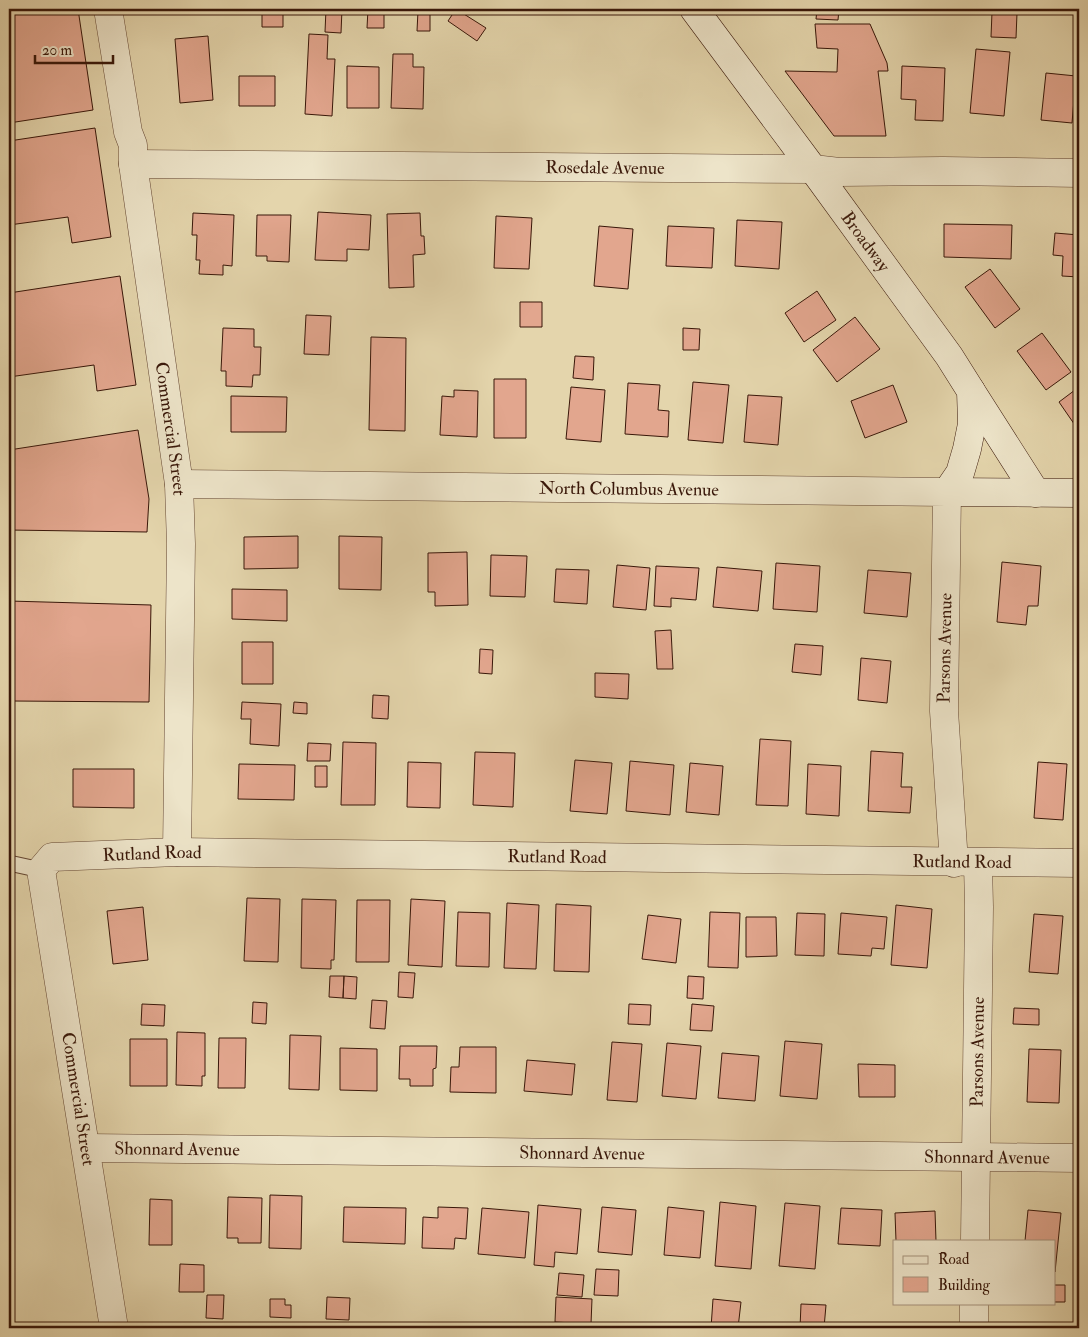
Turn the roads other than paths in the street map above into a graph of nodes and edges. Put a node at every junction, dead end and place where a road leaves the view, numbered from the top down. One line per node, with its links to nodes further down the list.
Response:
1 (108, 9): 3 (street, Commercial Street)
2 (694, 9): 4 (street, Broadway)
3 (133, 164): 4 (street, Rosedale Avenue); 7 (street, Commercial Street)
4 (813, 169): 5 (street, Rosedale Avenue); 6 (street, Broadway)
5 (1079, 173)
6 (971, 390): 8 (street); 9 (street, Broadway)
7 (179, 484): 8 (street, North Columbus Avenue); 11 (street, Commercial Street)
8 (947, 492): 9 (street, North Columbus Avenue); 13 (street, Parsons Avenue)
9 (1036, 493): 10 (street, North Columbus Avenue)
10 (1079, 493)
11 (177, 852): 13 (street, Rutland Road); 15 (street, Rutland Road)
12 (9, 863): 15 (lane)
13 (966, 863): 14 (street, Rutland Road); 17 (street, Parsons Avenue)
14 (1079, 864)
15 (42, 870): 16 (street, Commercial Street)
16 (86, 1148): 17 (street, Shonnard Avenue); 21 (street, Commercial Street)
17 (976, 1157): 18 (street, Shonnard Avenue); 19 (street, Parsons Avenue)
18 (1079, 1158)
19 (975, 1240)
20 (974, 1304): 22 (street)
21 (114, 1328)
22 (974, 1328)

